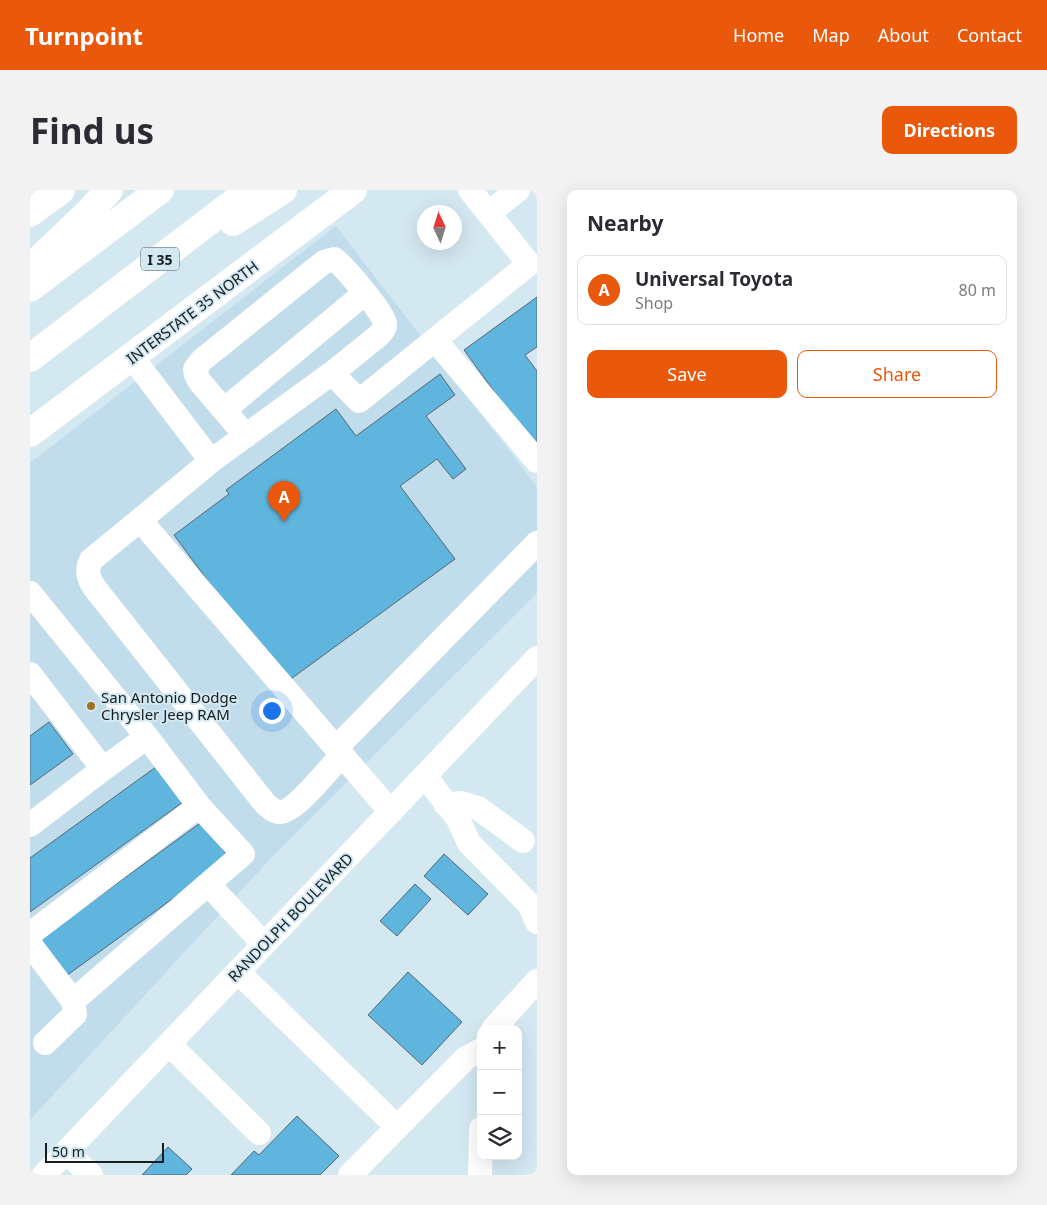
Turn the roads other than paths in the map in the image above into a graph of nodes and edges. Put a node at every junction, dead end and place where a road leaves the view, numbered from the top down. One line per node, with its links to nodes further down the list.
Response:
1 (61, 190): 9 (main road)
2 (109, 190): 11 (main road)
3 (160, 190): 13 (main road)
4 (250, 190): 15 (main road, I 35)
5 (283, 190): 15 (main road)
6 (353, 190): 17 (main road, INTERSTATE 35 NORTH)
7 (470, 190): 10 (street)
8 (518, 190): 10 (street)
9 (30, 213)
10 (489, 213): 12 (street)
11 (30, 268)
12 (533, 269): 16 (street)
13 (30, 288)
14 (365, 293): 19 (street); 20 (street); 20 (street)
15 (70, 327): 18 (main road, I 35)
16 (435, 340): 19 (street); 23 (street)
17 (132, 357): 21 (main road, INTERSTATE 35 NORTH); 24 (street)
18 (30, 358)
19 (332, 373): 22 (street)
20 (225, 409): 22 (street)
21 (30, 433)
22 (246, 436): 24 (street)
23 (537, 461)
24 (211, 462): 25 (street)
25 (140, 520): 31 (street); 31 (street)
26 (537, 543): 31 (street)
27 (30, 593): 30 (street)
28 (535, 663): 33 (street, RANDOLPH BOULEVARD)
29 (31, 677): 32 (street)
30 (147, 737): 32 (street); 35 (street)
31 (339, 751): 36 (street)
32 (103, 769): 37 (street)
33 (425, 776): 34 (street); 36 (street, RANDOLPH BOULEVARD)
34 (446, 805): 38 (street); 40 (street)
35 (199, 806): 39 (street); 41 (street)
36 (391, 812): 43 (street, RANDOLPH BOULEVARD)
37 (30, 824)
38 (523, 841)
39 (208, 884): 43 (street); 46 (street)
40 (537, 922)
41 (30, 934)
42 (30, 944): 46 (street)
43 (264, 944): 44 (street, RANDOLPH BOULEVARD)
44 (238, 972): 49 (street, RANDOLPH BOULEVARD); 51 (street)
45 (537, 981): 47 (street)
46 (73, 1001): 48 (street)
47 (497, 1025)
48 (45, 1043)
49 (169, 1044): 52 (street); 53 (street, RANDOLPH BOULEVARD)
50 (477, 1052): 51 (street)
51 (397, 1127): 57 (street)
52 (259, 1133)
53 (66, 1152): 55 (street, RANDOLPH BOULEVARD); 56 (street)
54 (480, 1160): 58 (street)
55 (44, 1175)
56 (91, 1175)
57 (350, 1175)
58 (480, 1175)

